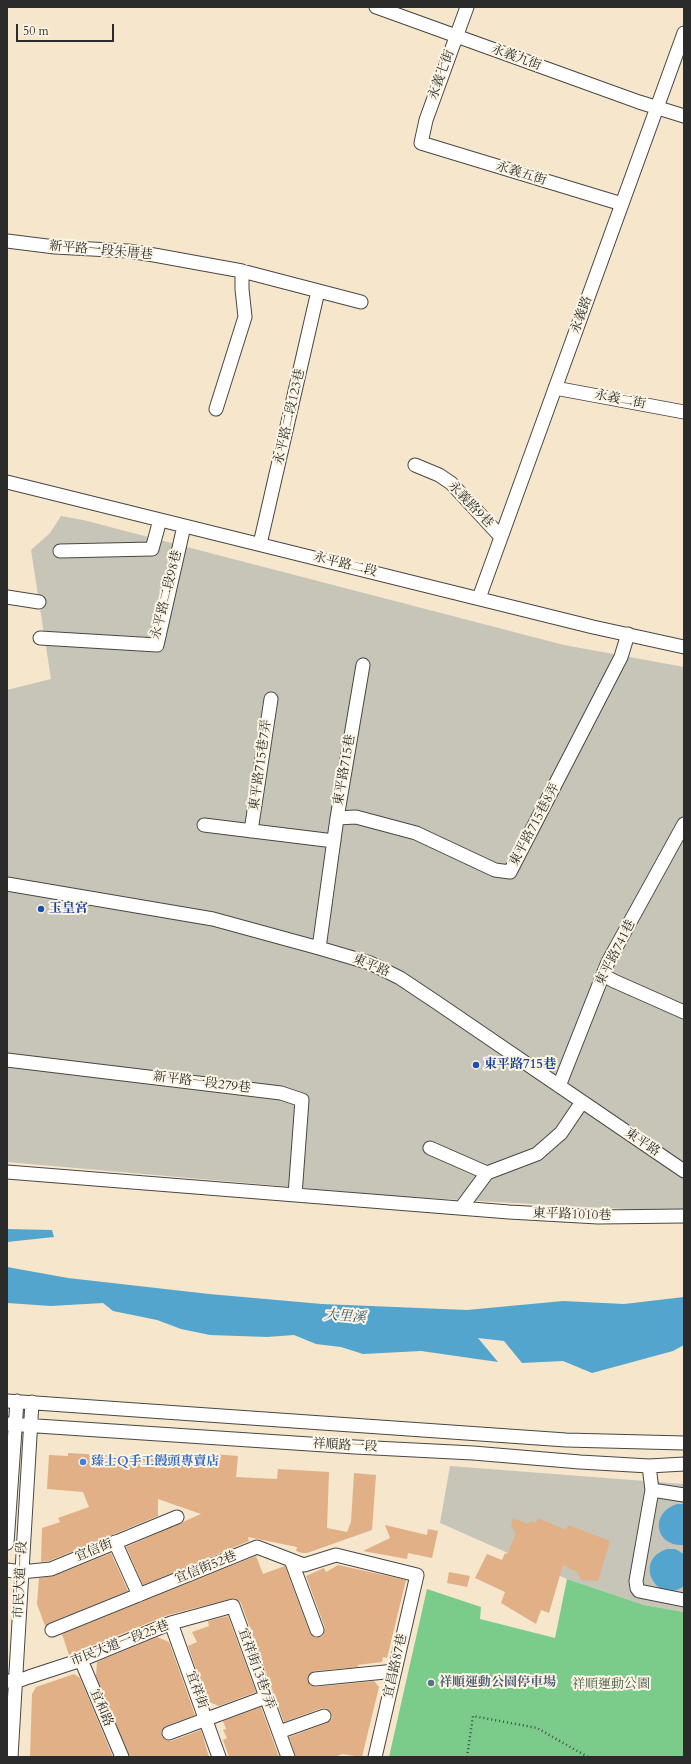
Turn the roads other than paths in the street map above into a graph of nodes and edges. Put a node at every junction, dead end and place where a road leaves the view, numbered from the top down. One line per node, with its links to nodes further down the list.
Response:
1 (376, 7): 4 (street, 永義九街)
2 (467, 7): 4 (street, 永義七街)
3 (684, 33): 5 (street, 永義路)
4 (456, 36): 5 (street, 永義九街); 7 (street, 永義七街)
5 (657, 107): 6 (street, 永義九街); 8 (street, 永義路)
6 (684, 116)
7 (420, 143): 8 (street, 永義五街)
8 (622, 204): 13 (street, 永義路)
9 (7, 241): 10 (street, 新平路一段朱厝巷)
10 (242, 271): 11 (street, 新平路一段朱厝巷); 14 (street)
11 (318, 291): 12 (street, 新平路一段朱厝巷); 21 (street, 永平路二段123巷)
12 (361, 302)
13 (555, 388): 15 (street, 永義二街); 20 (street, 永義路)
14 (216, 409)
15 (684, 412)
16 (415, 465): 20 (street, 永義路9巷)
17 (7, 482): 18 (street, 永平路二段)
18 (160, 520): 19 (street, 永平路二段); 22 (street)
19 (184, 526): 21 (street, 永平路二段); 27 (street, 永平路二段98巷)
20 (501, 537): 24 (street, 永義路)
21 (260, 544): 24 (street, 永平路二段)
22 (60, 552)
23 (7, 597): 25 (street)
24 (479, 598): 26 (street, 永平路二段)
25 (39, 602)
26 (628, 634): 28 (street, 永平路二段); 31 (street, 東平路715巷8弄)
27 (40, 638)
28 (684, 646)
29 (363, 664): 31 (street, 東平路715巷)
30 (271, 699): 34 (street, 東平路715巷7弄)
31 (337, 818): 35 (street, 東平路715巷)
32 (684, 824): 38 (street, 東平路741巷)
33 (204, 825): 34 (street)
34 (251, 830): 35 (street)
35 (334, 841): 37 (street, 東平路715巷)
36 (7, 884): 37 (street, 東平路)
37 (319, 948): 41 (street, 東平路)
38 (603, 975): 39 (street); 41 (street, 東平路741巷)
39 (684, 1012)
40 (7, 1060): 47 (street, 新平路一段279巷)
41 (559, 1086): 42 (street, 東平路)
42 (582, 1102): 44 (street, 東平路); 46 (street)
43 (430, 1148): 46 (street)
44 (684, 1171)
45 (7, 1172): 47 (street)
46 (487, 1173): 48 (street)
47 (295, 1194): 48 (street, 東平路1010巷)
48 (461, 1208): 49 (street, 東平路1010巷)
49 (684, 1216)
50 (12, 1401): 51 (street, 祥順路一段); 52 (street, 市民大道一段)
51 (32, 1402): 53 (street, 市民大道一段); 54 (street, 祥順路一段)
52 (11, 1424): 53 (street, 祥順路一段); 61 (street, 市民大道一段)
53 (31, 1425): 56 (street, 祥順路一段); 63 (street, 市民大道一段)
54 (684, 1443)
55 (684, 1464): 56 (street, 祥順路一段)
56 (649, 1466): 57 (street)
57 (652, 1490): 58 (street); 69 (street)
58 (684, 1495)
59 (177, 1517): 60 (street, 宜信街)
60 (115, 1542): 66 (street, 宜信街); 68 (street)
61 (7, 1543)
62 (7, 1550): 63 (street)
63 (22, 1550): 66 (street, 市民大道一段)
64 (291, 1560): 67 (street, 宜信街52巷); 68 (street, 宜信街52巷); 73 (street)
65 (7, 1570): 66 (street, 宜信街)
66 (21, 1572): 77 (street, 市民大道一段)
67 (417, 1575): 75 (street, 宜昌路87巷)
68 (139, 1595): 72 (street, 宜信街52巷)
69 (684, 1600)
70 (233, 1606): 71 (street, 市民大道一段25巷); 78 (street, 宜祥街13巷7弄)
71 (171, 1623): 74 (street, 市民大道一段25巷); 80 (street, 宜祥街)
72 (52, 1630)
73 (317, 1630)
74 (81, 1660): 77 (street, 市民大道一段25巷); 84 (street, 宜和路)
75 (395, 1671): 76 (street); 87 (street, 宜昌路87巷)
76 (314, 1679)
77 (11, 1681): 83 (street, 市民大道一段)
78 (266, 1697): 80 (street); 81 (street, 宜祥街13巷7弄)
79 (324, 1716): 81 (street)
80 (206, 1719): 82 (street); 85 (street, 宜祥街)
81 (279, 1732): 86 (street, 宜祥街13巷7弄)
82 (169, 1733)
83 (11, 1757)
84 (122, 1757)
85 (219, 1757)
86 (288, 1757)
87 (375, 1757)

